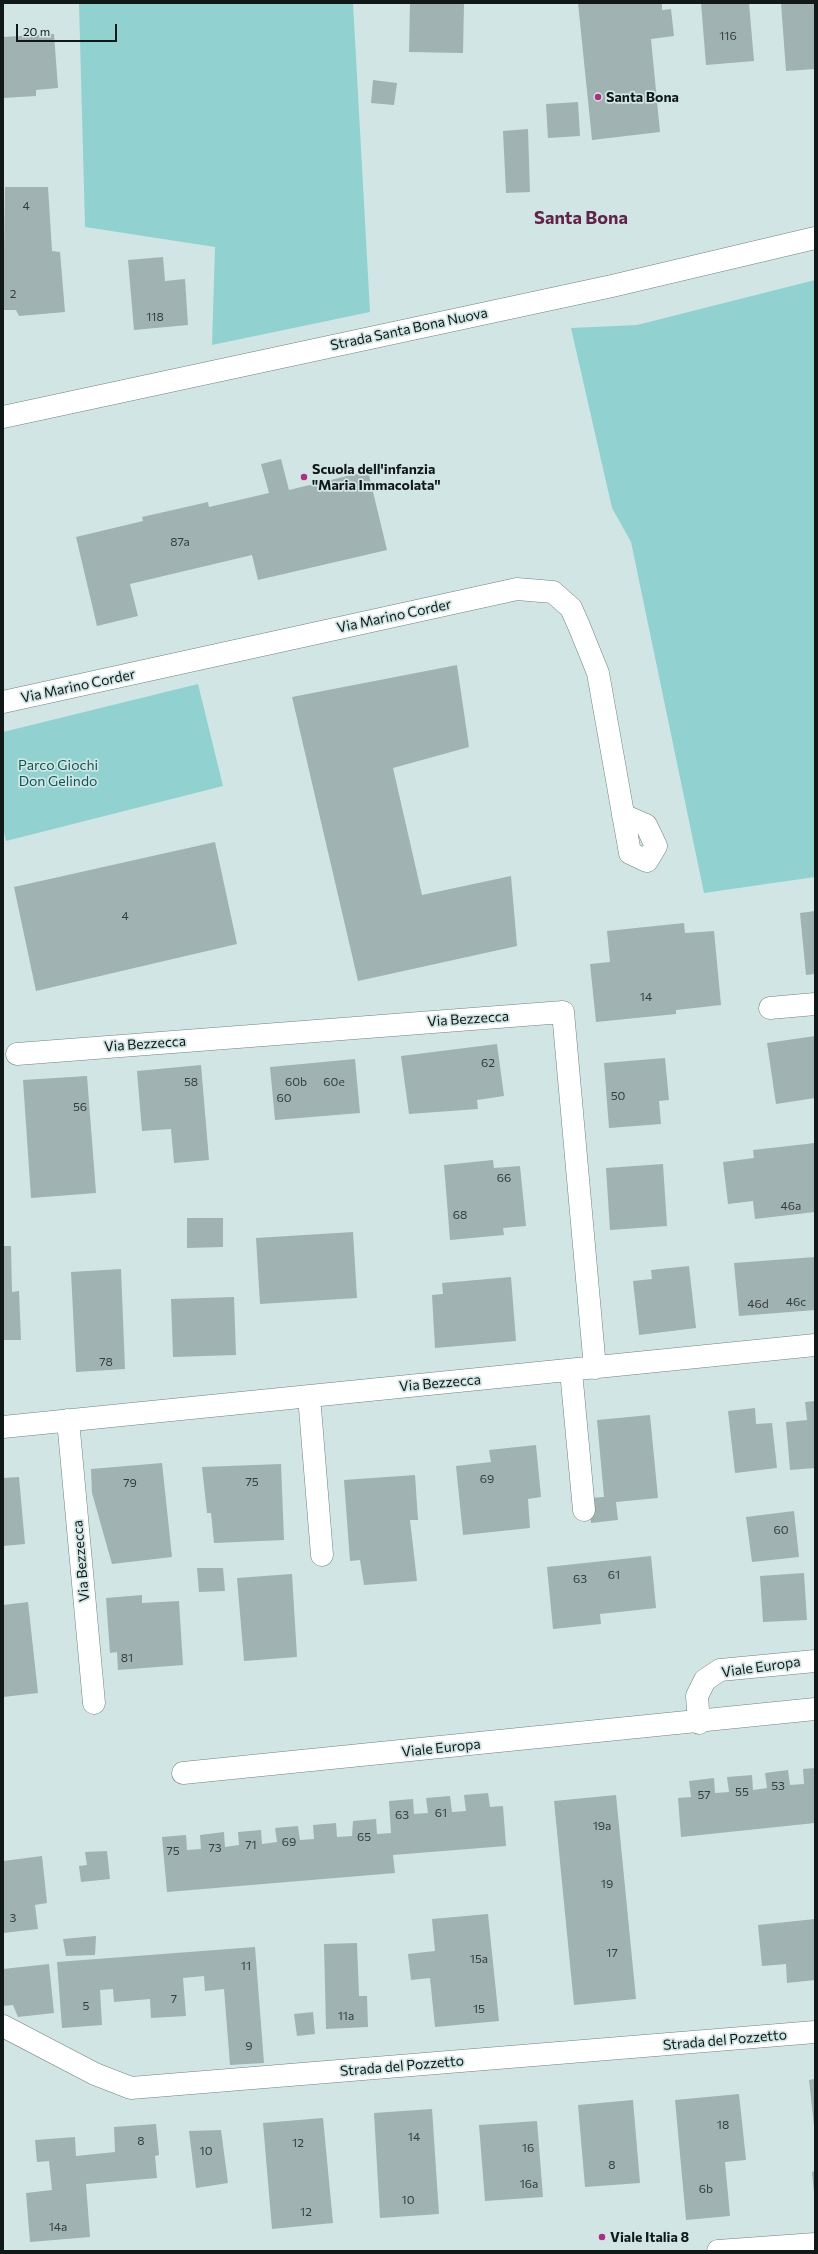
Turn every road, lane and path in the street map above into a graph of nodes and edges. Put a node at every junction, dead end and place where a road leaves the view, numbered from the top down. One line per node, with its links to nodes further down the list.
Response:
1 (815, 238): 2 (street, Strada Santa Bona Nuova)
2 (3, 417)
3 (3, 702): 4 (street, Via Marino Corder)
4 (623, 815)
5 (815, 1004): 6 (street)
6 (770, 1008)
7 (17, 1054): 9 (street, Via Bezzecca)
8 (815, 1345): 9 (street, Via Bezzecca)
9 (595, 1368): 10 (street, Via Bezzecca)
10 (571, 1371): 11 (street, Via Bezzecca); 14 (street)
11 (309, 1396): 12 (street, Via Bezzecca); 15 (street)
12 (68, 1420): 13 (street, Via Bezzecca); 17 (street, Via Bezzecca)
13 (3, 1427)
14 (584, 1510)
15 (322, 1555)
16 (815, 1660): 19 (street, Viale Europa)
17 (94, 1703)
18 (815, 1709): 19 (street, Viale Europa)
19 (699, 1723): 20 (street, Viale Europa)
20 (183, 1773)
21 (3, 2026): 22 (street, Strada del Pozzetto)
22 (815, 2032)
23 (815, 2244): 24 (street)
24 (718, 2251)

